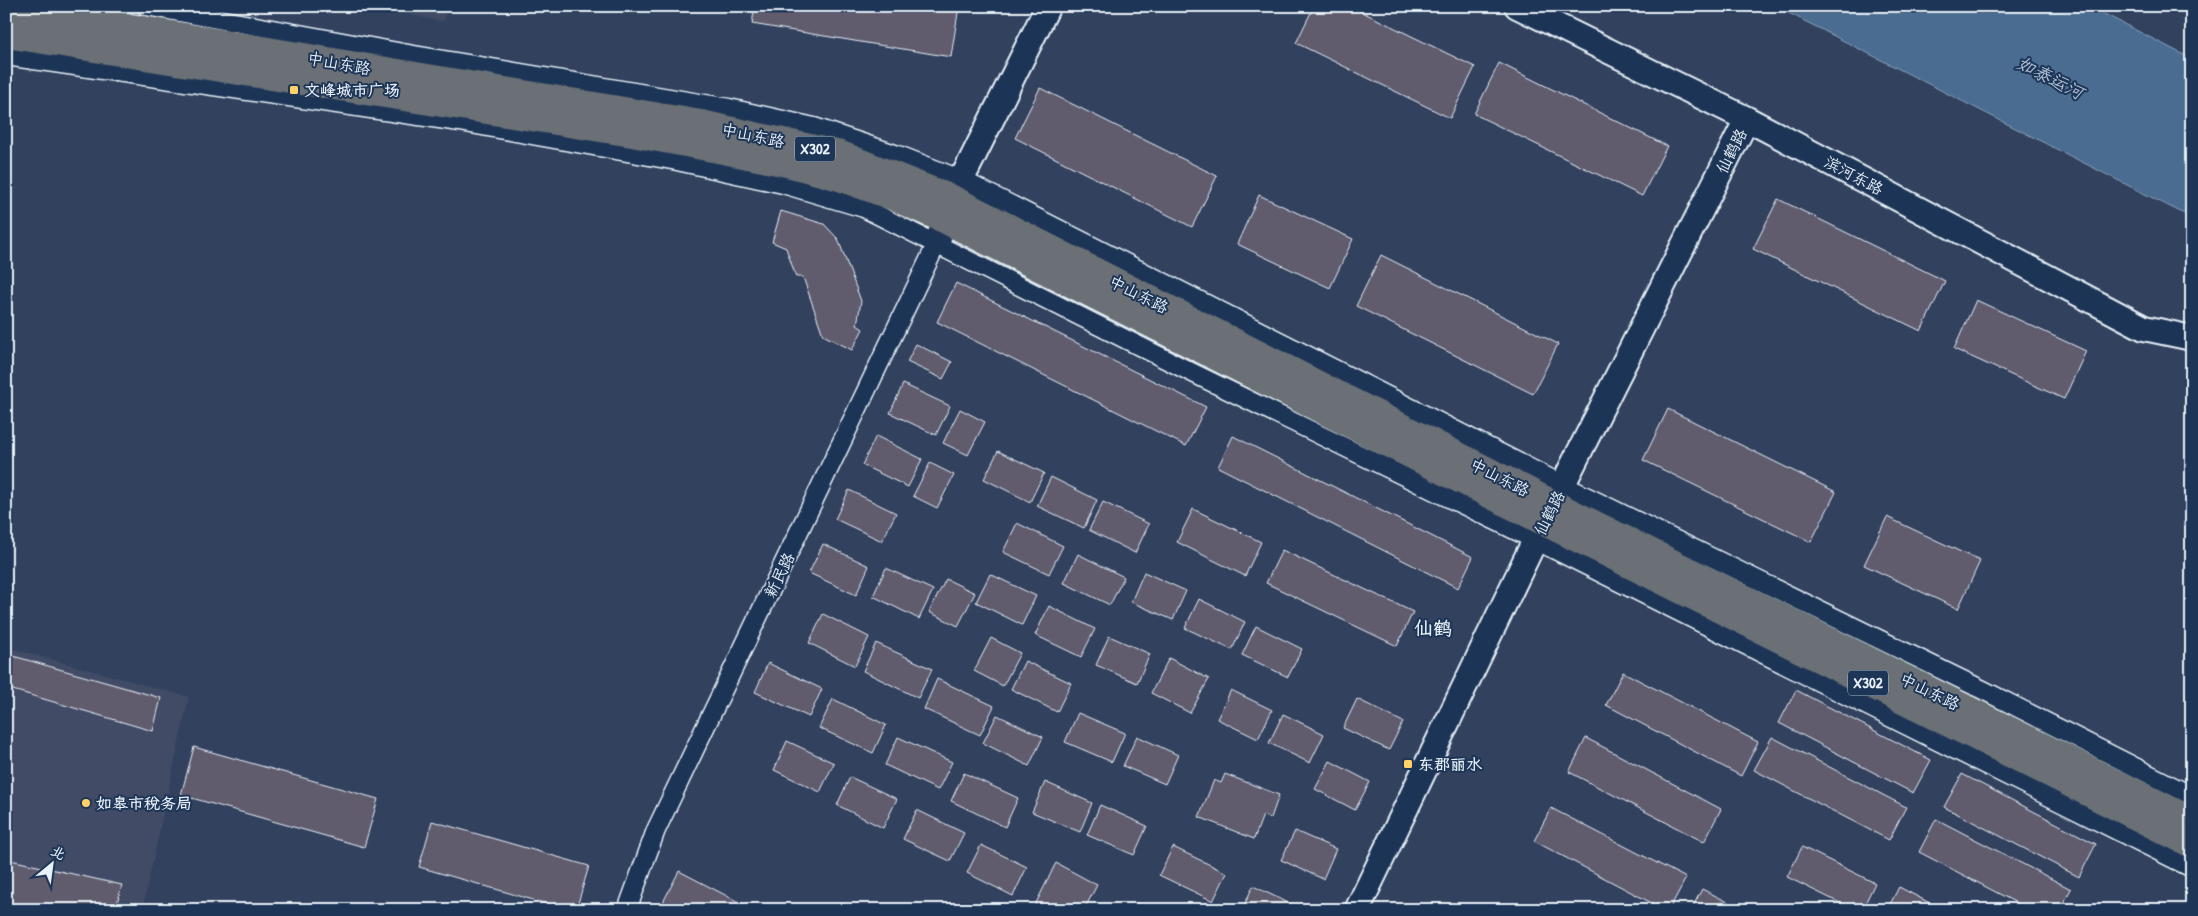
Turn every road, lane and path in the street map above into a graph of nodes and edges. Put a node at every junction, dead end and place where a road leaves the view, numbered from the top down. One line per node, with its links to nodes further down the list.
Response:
1 (146, 6): 8 (street)
2 (1048, 6): 8 (street)
3 (1517, 6): 7 (street, 滨河东路)
4 (6, 7): 8 (main road, 中山东路 / X302)
5 (6, 34): 8 (main road, 中山东路 / X302)
6 (6, 56): 8 (street)
7 (1748, 119): 9 (street, 滨河东路); 10 (street, 仙鹤路)
8 (949, 211): 10 (main road, 中山东路 / X302); 10 (street); 15 (street, 新民路)
9 (2192, 338)
10 (1549, 513): 11 (street); 12 (main road, 中山东路 / X302); 13 (main road, 中山东路 / X302); 14 (street); 16 (street, 仙鹤路)
11 (2192, 796)
12 (2192, 821)
13 (2192, 844)
14 (2192, 868)
15 (627, 910)
16 (1357, 910)

